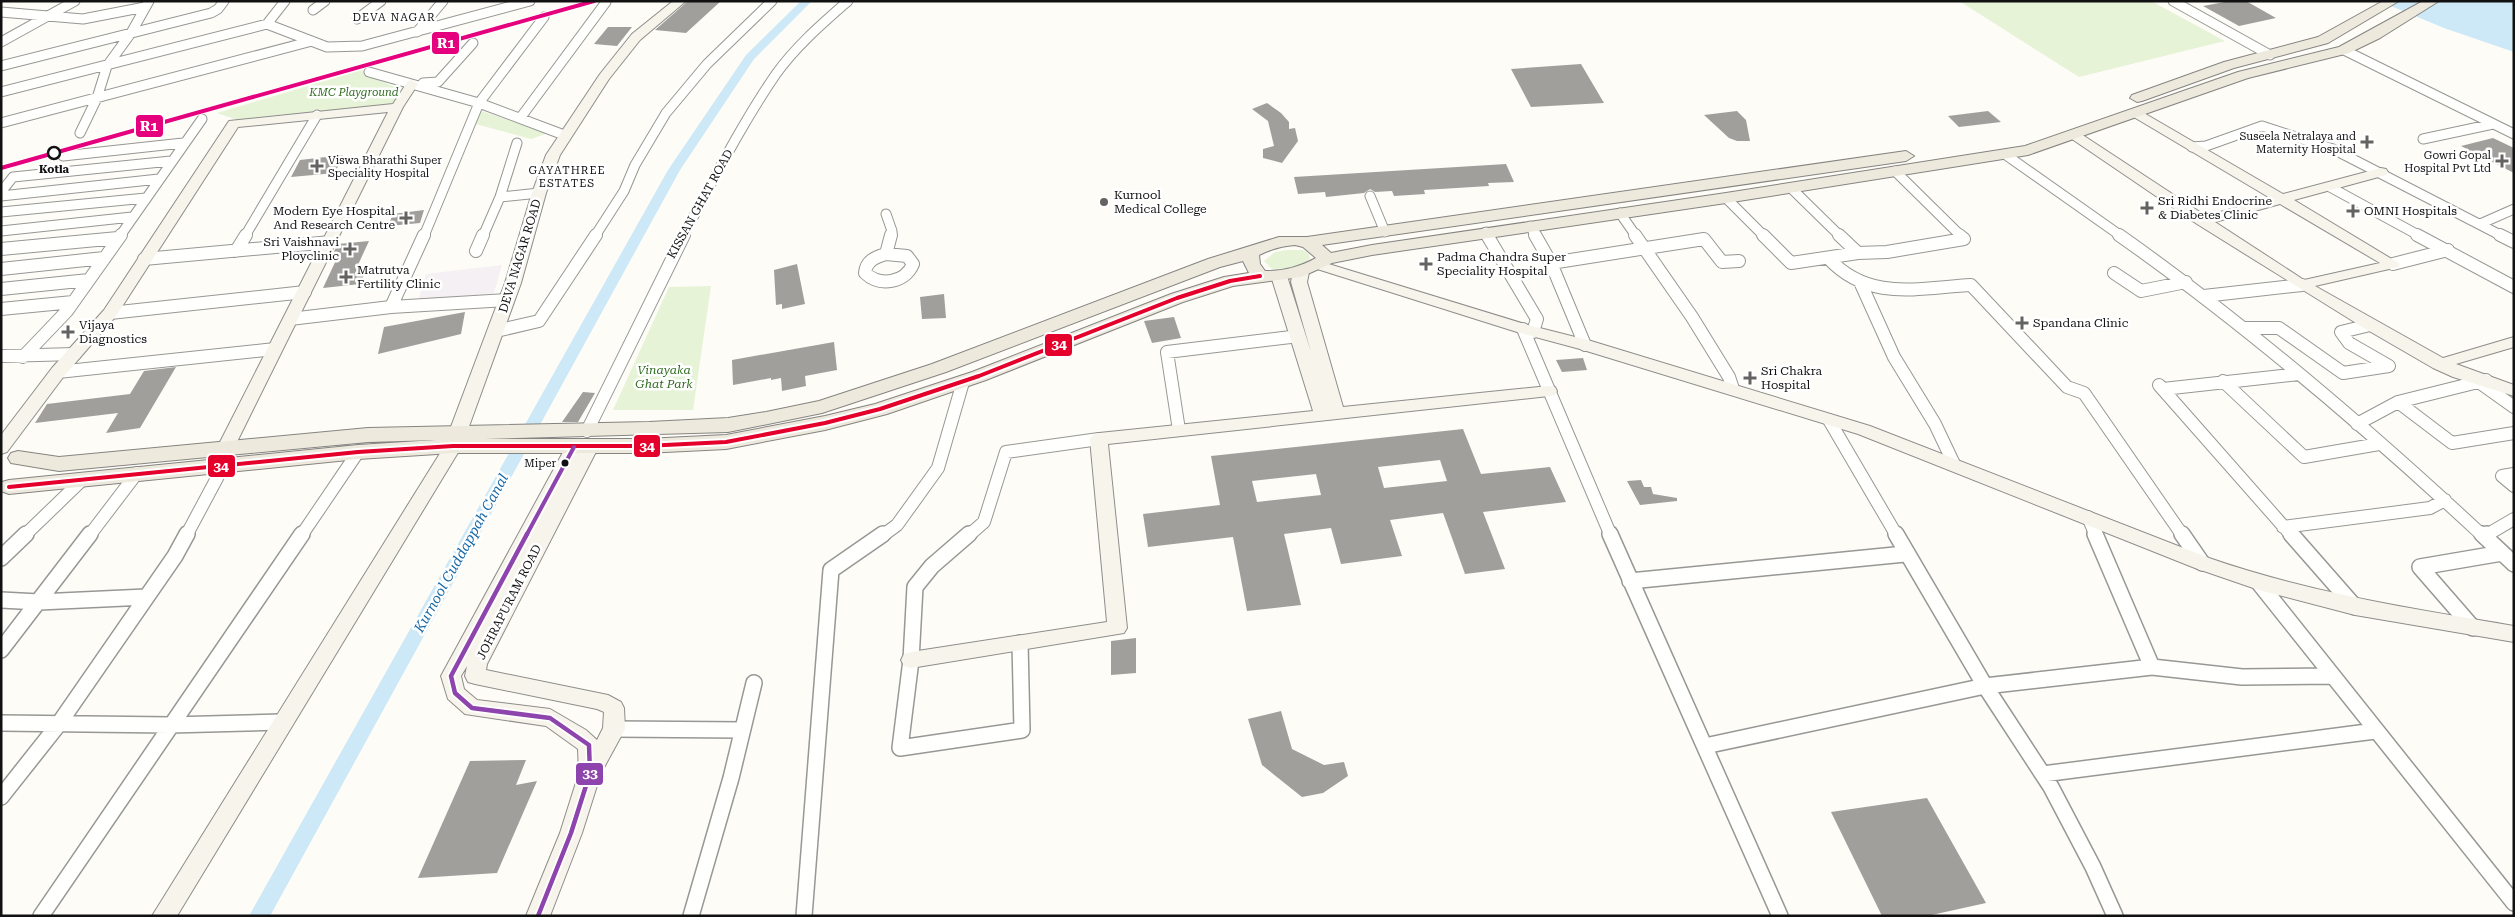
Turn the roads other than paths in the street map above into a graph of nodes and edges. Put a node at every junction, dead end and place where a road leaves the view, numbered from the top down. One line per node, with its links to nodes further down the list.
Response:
1 (75, 1): 20 (street)
2 (224, 1): 25 (street)
3 (285, 1): 23 (street)
4 (325, 1): 18 (street)
5 (380, 1): 22 (street)
6 (443, 1): 24 (street)
7 (506, 1): 17 (street)
8 (530, 1): 17 (street)
9 (680, 1): 50 (street, DEVA NAGAR ROAD)
10 (772, 1): 123 (street)
11 (848, 1): 149 (street, KISSAN GHAT ROAD)
12 (2173, 1): 31 (street)
13 (2393, 1): 29 (main road)
14 (2433, 1): 30 (main road)
15 (606, 2): 43 (street)
16 (147, 4): 20 (street); 25 (street)
17 (500, 9): 24 (street)
18 (313, 10)
19 (1, 12): 20 (street)
20 (50, 16): 27 (street)
21 (544, 17): 39 (street)
22 (357, 19)
23 (267, 24): 26 (street); 34 (street)
24 (418, 32): 26 (street)
25 (131, 33): 33 (street); 34 (street)
26 (312, 41): 38 (street)
27 (1, 42)
28 (473, 43): 36 (street)
29 (2289, 50): 31 (main road); 32 (main road)
30 (2344, 50): 32 (main road); 46 (street)
31 (2270, 55): 47 (main road)
32 (2308, 60): 41 (main road)
33 (1, 66)
34 (107, 66): 37 (street); 38 (street)
35 (369, 72): 36 (street)
36 (412, 84): 39 (street); 40 (street)
37 (1, 92)
38 (97, 98): 45 (street); 48 (street)
39 (479, 103): 43 (street); 116 (street)
40 (397, 107): 42 (street); 83 (street)
41 (2138, 113): 51 (main road); 55 (street)
42 (317, 115): 89 (street); 96 (street)
43 (521, 117): 50 (street)
44 (202, 119): 53 (street)
45 (1, 123)
46 (2493, 124): 49 (street); 52 (street)
47 (2058, 127): 51 (main road); 80 (main road)
48 (80, 133)
49 (2514, 134)
50 (564, 135): 64 (street, DEVA NAGAR ROAD)
51 (2073, 135): 56 (main road); 76 (street)
52 (2423, 139)
53 (183, 143): 57 (street); 58 (street)
54 (517, 143): 67 (street)
55 (2192, 147): 60 (street); 70 (street)
56 (2006, 155): 59 (main road); 107 (street)
57 (63, 156)
58 (171, 161): 61 (street); 65 (street)
59 (1895, 171): 63 (main road); 92 (street)
60 (2381, 172): 62 (street); 77 (street)
61 (159, 179): 65 (street); 68 (street)
62 (2330, 187): 70 (street); 88 (street)
63 (1791, 188): 69 (main road); 92 (street)
64 (540, 193): 67 (street); 114 (street, DEVA NAGAR ROAD)
65 (1, 194)
66 (1370, 196): 80 (street)
67 (500, 197): 90 (street)
68 (146, 198): 72 (street); 75 (street)
69 (1726, 198): 73 (main road); 95 (street)
70 (2284, 200): 76 (street); 100 (street)
71 (2514, 209): 77 (street)
72 (1, 212)
73 (1620, 213): 78 (main road); 87 (street)
74 (886, 214): 93 (street)
75 (132, 218): 79 (street); 82 (street)
76 (2202, 221): 109 (street)
77 (2480, 224): 85 (street)
78 (1530, 226): 81 (main road); 99 (street)
79 (1, 231)
80 (1385, 232): 84 (main road)
81 (1486, 232): 98 (main road); 122 (street)
82 (118, 238): 86 (street); 94 (street)
83 (331, 242): 89 (street); 112 (street)
84 (1307, 242): 91 (main road); 98 (main road)
85 (2514, 242)
86 (1, 249)
87 (1644, 249): 97 (street); 99 (street); 137 (street)
88 (2448, 250): 100 (street); 110 (street)
89 (236, 251): 96 (street)
90 (476, 251)
91 (1251, 253): 104 (main road); 149 (main road)
92 (1858, 253): 95 (street)
93 (886, 254)
94 (104, 258): 101 (street); 106 (street)
95 (1828, 258): 108 (street)
96 (144, 259): 118 (street)
97 (1739, 261)
98 (1323, 262): 102 (main road); 122 (street)
99 (1551, 263): 126 (street)
100 (2393, 264): 109 (street)
101 (1, 269)
102 (1301, 272): 105 (main road); 124 (street)
103 (2114, 273): 107 (street)
104 (1260, 276): 105 (main road); 135 (main road)
105 (1279, 276): 124 (street)
106 (89, 280): 111 (street); 115 (street)
107 (2186, 282): 113 (street)
108 (1861, 284): 154 (street); 168 (street)
109 (2302, 285): 113 (street); 120 (street)
110 (2514, 286)
111 (1, 288)
112 (305, 292): 118 (street); 119 (street)
113 (2204, 296): 121 (street)
114 (507, 300): 116 (street); 123 (street, DEVA NAGAR ROAD)
115 (73, 302): 117 (street); 130 (street)
116 (391, 308): 119 (street)
117 (1, 309)
118 (110, 313): 128 (street)
119 (290, 319): 127 (street)
120 (2370, 325): 121 (street); 131 (street)
121 (2245, 328): 133 (street)
122 (1528, 330): 126 (street); 138 (street)
123 (496, 332): 147 (street, DEVA NAGAR ROAD)
124 (1307, 335): 142 (street); 145 (street)
125 (2514, 342): 131 (street)
126 (1585, 345): 137 (street)
127 (275, 349): 132 (street); 153 (street)
128 (75, 354): 130 (street); 132 (street)
129 (1, 356): 130 (street)
130 (22, 357)
131 (2439, 364): 134 (street)
132 (58, 372): 152 (street)
133 (2299, 374): 136 (street); 144 (street)
134 (2482, 381): 139 (street); 140 (street); 141 (street)
135 (963, 382): 149 (main road); 201 (street)
136 (2223, 382): 150 (street); 163 (street)
137 (1733, 389): 143 (street)
138 (1549, 391): 142 (street); 170 (street)
139 (2514, 391)
140 (2398, 402): 144 (street); 146 (street)
141 (2514, 407)
142 (1329, 413): 145 (street)
143 (1829, 420): 154 (street); 166 (street)
144 (2357, 424): 150 (street)
145 (1179, 430): 148 (street)
146 (2514, 433)
147 (456, 439): 149 (main road); 151 (main road); 153 (main road); 185 (street, DEVA NAGAR ROAD)
148 (1098, 439): 178 (street); 180 (street)
149 (577, 441): 189 (street, JOHRAPURAM ROAD); 193 (street, JOHRAPURAM ROAD)
150 (2379, 444): 160 (street)
151 (358, 452): 153 (main road); 188 (street)
152 (7, 453): 153 (main road); 159 (main road)
153 (225, 457): 155 (main road); 172 (street)
154 (1954, 464): 161 (street)
155 (137, 473): 157 (main road); 174 (street)
156 (2514, 474): 158 (street)
157 (83, 479): 159 (main road); 167 (street)
158 (2514, 486)
159 (5, 490)
160 (2446, 500): 163 (street); 164 (street)
161 (2088, 517): 168 (street); 181 (street)
162 (2514, 519): 164 (street)
163 (2283, 528): 175 (street)
164 (2484, 536): 165 (street)
165 (2502, 553): 169 (street); 176 (street)
166 (1905, 554): 170 (street); 184 (street)
167 (1, 558)
168 (2202, 563): 171 (street)
169 (2514, 564)
170 (1630, 581): 192 (street)
171 (2259, 582): 175 (street); 182 (street)
172 (146, 597): 174 (street); 187 (street)
173 (1, 600): 174 (street)
174 (39, 602): 179 (street)
175 (2355, 606): 176 (street)
176 (2473, 628): 177 (street)
177 (2514, 634)
178 (1020, 643): 180 (street); 180 (street)
179 (1, 650)
180 (911, 660)
181 (2152, 667): 182 (street); 184 (street)
182 (2332, 676): 191 (street)
183 (754, 683): 190 (street)
184 (1985, 686): 192 (street); 194 (street)
185 (282, 722): 188 (street); 198 (street, DEVA NAGAR ROAD)
186 (2, 724): 187 (street)
187 (58, 725): 188 (street); 195 (street)
188 (170, 725): 197 (street)
189 (614, 729): 190 (street); 193 (street)
190 (742, 730): 200 (street)
191 (2376, 731): 194 (street); 196 (street)
192 (1705, 746): 202 (street)
193 (590, 773): 199 (street, JOHRAPURAM ROAD)
194 (2043, 774): 203 (street)
195 (1, 797)
196 (2514, 903)
197 (41, 916)
198 (164, 916)
199 (538, 916)
200 (691, 916)
201 (804, 916)
202 (1780, 916)
203 (2115, 916)

